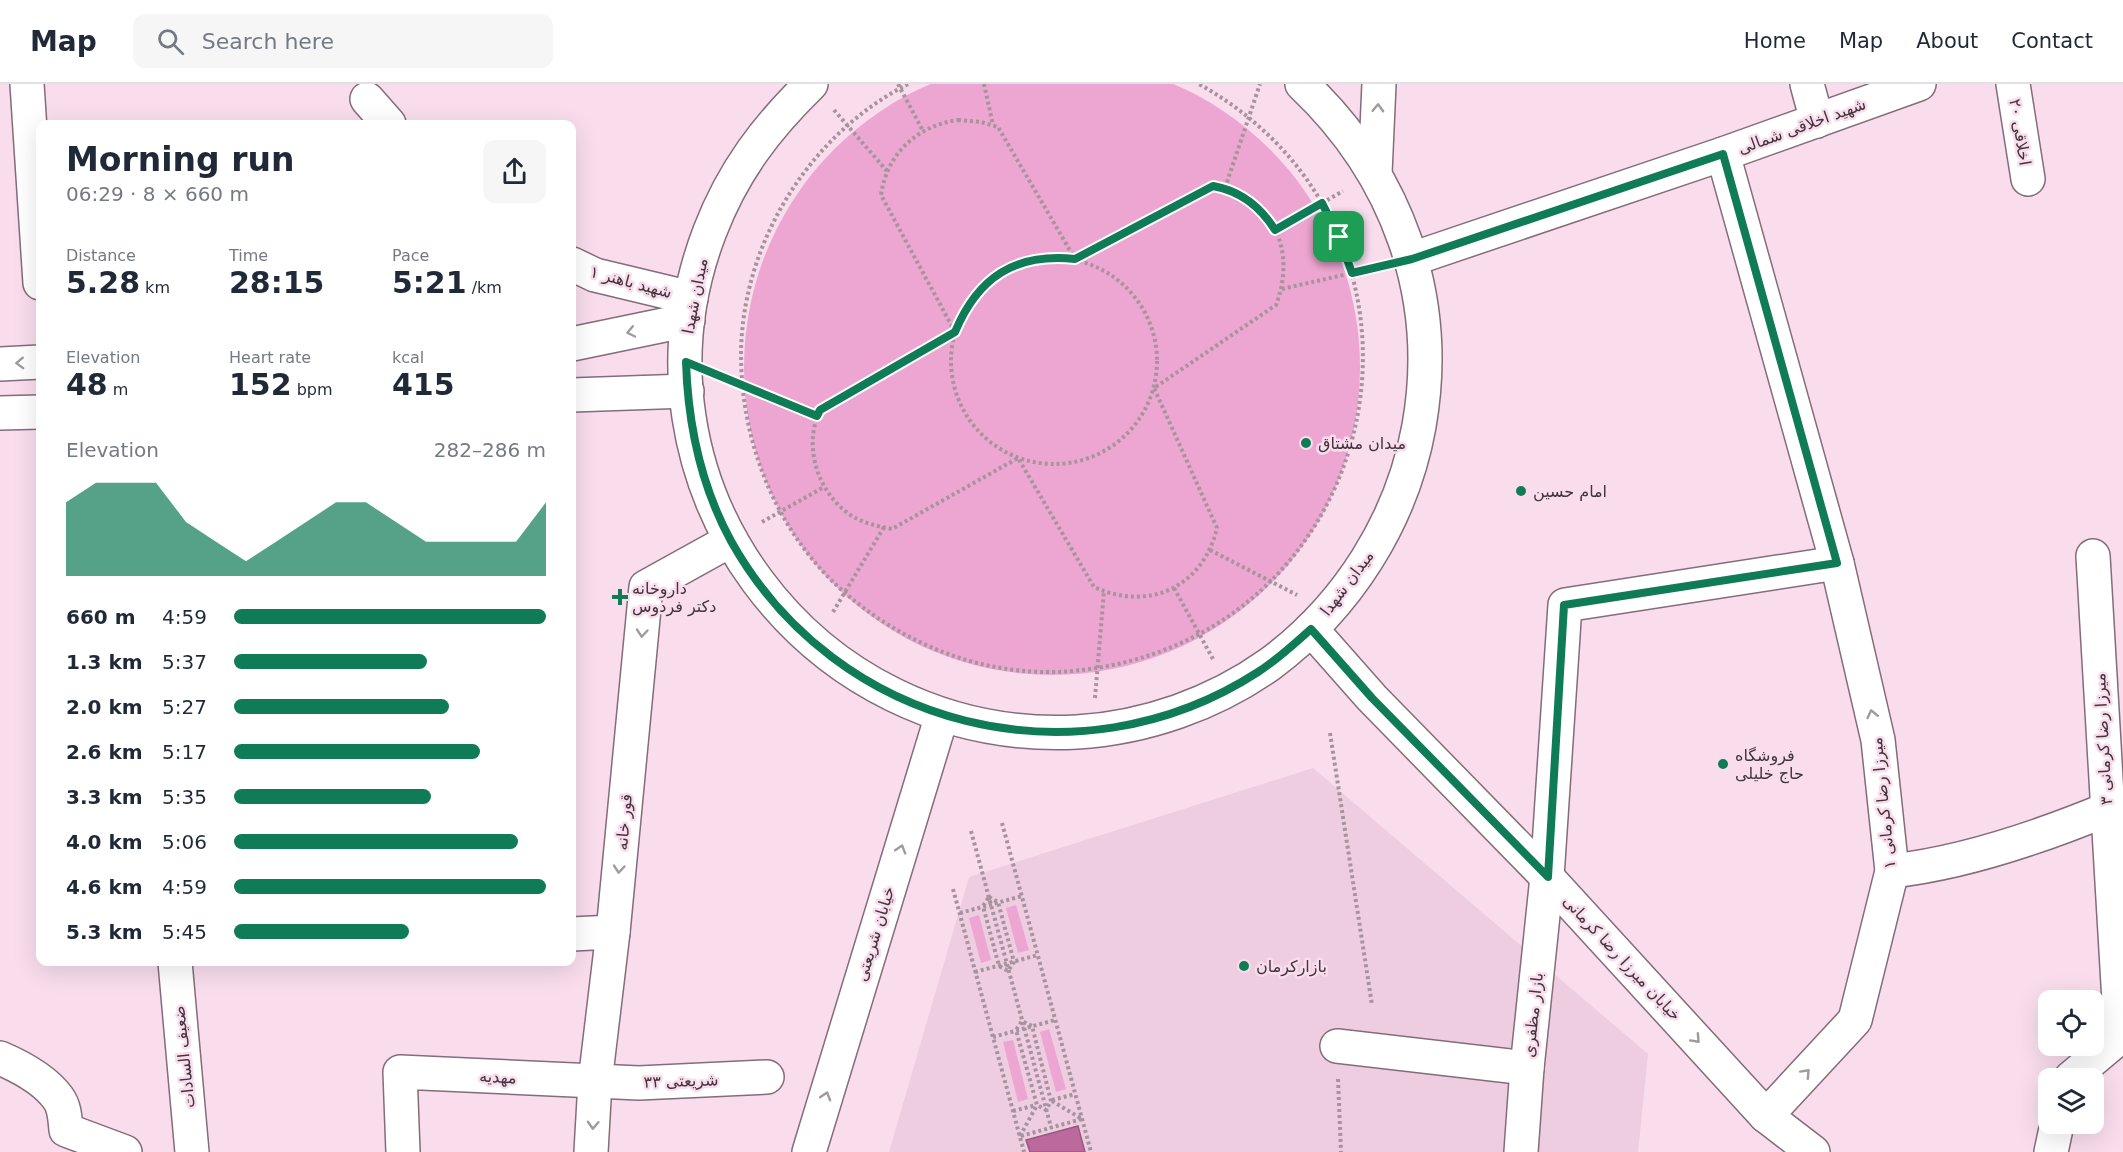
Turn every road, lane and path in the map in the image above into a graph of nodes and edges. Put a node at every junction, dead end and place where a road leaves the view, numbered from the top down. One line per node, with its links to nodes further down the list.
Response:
1 (27, 84): 26 (street)
2 (811, 84): 17 (path); 33 (street, میدان شهدا)
3 (908, 84): 12 (path)
4 (984, 84): 18 (path)
5 (1198, 84): 14 (path)
6 (1260, 84): 14 (path)
7 (1302, 84): 22 (street, میدان شهدا)
8 (1379, 84): 22 (street, one-way to 8)
9 (1807, 84): 16 (street)
10 (1919, 84): 16 (street, شهید اخلاقی شمالی)
11 (2013, 84): 23 (street, اخلاقی ۲۰)
12 (899, 86): 17 (path); 19 (path)
13 (367, 99): 15 (street)
14 (1249, 117): 24 (path); 25 (path)
15 (385, 120)
16 (1817, 121): 20 (street, شهید اخلاقی شمالی)
17 (847, 125): 21 (path); 39 (path)
18 (993, 125): 19 (path); 28 (path)
19 (923, 130): 21 (path)
20 (1723, 154): 29 (street, شهید اخلاقی شمالی); 52 (street, میرزا رضا کرمانی ۱)
21 (887, 171): 34 (path)
22 (1375, 173): 25 (path); 29 (street, میدان شهدا)
23 (2028, 179)
24 (1225, 188): 27 (path); 28 (path)
25 (1322, 203): 27 (path); 31 (path)
26 (36, 222)
27 (1275, 230): 32 (path)
28 (1075, 259): 34 (path); 40 (path)
29 (1412, 259): 31 (path); 57 (street, میدان شهدا)
30 (576, 266): 33 (street, شهید باهنر ۱)
31 (1352, 273): 32 (path); 53 (path)
32 (1282, 289): 40 (path)
33 (690, 309): 35 (street, one-way to 35); 38 (street, میدان شهدا)
34 (955, 332): 44 (path); 45 (path)
35 (576, 343)
36 (36, 362): 37 (street, one-way to 37)
37 (0, 363)
38 (686, 376): 39 (path); 41 (street); 49 (street, میدان شهدا)
39 (742, 386): 44 (path); 47 (path)
40 (1154, 388): 45 (path); 50 (path)
41 (576, 394)
42 (36, 412): 43 (street)
43 (0, 413)
44 (817, 416): 46 (path)
45 (1018, 458): 48 (path); 55 (path)
46 (824, 487): 47 (path); 48 (path)
47 (780, 512): 49 (path); 56 (path)
48 (884, 528): 56 (path)
49 (730, 540): 59 (street, میدان شهدا); 78 (street, قور خانه, one-way to 78)
50 (1210, 550): 53 (path); 54 (path)
51 (2092, 556): 65 (street, میرزا رضا کرمانی ۳)
52 (1837, 563): 68 (street, میرزا رضا کرمانی ۱, one-way to 52); 69 (street, بازار مظفری)
53 (1271, 581): 57 (path); 58 (path)
54 (1174, 588): 55 (path); 58 (path)
55 (1104, 591): 60 (path)
56 (844, 593): 59 (path); 60 (path)
57 (1319, 621): 61 (street, میدان شهدا); 69 (street, خیابان میرزا رضا کرمانی)
58 (1199, 635): 60 (path); 61 (path)
59 (813, 643): 62 (street, میدان شهدا)
60 (1097, 669): 63 (path)
61 (1229, 689): 63 (street, میدان شهدا)
62 (942, 715): 63 (street, میدان شهدا); 115 (street, خیابان شریعتی, one-way to 62)
63 (1093, 731)
64 (1330, 733): 87 (path)
65 (2108, 809): 68 (street); 70 (street, میرزا رضا کرمانی ۳)
66 (1002, 823): 72 (path)
67 (971, 831): 73 (path)
68 (1892, 871): 106 (street, میرزا رضا کرمانی ۱, one-way to 68)
69 (1548, 877): 96 (street, بازار مظفری); 106 (street, خیابان میرزا رضا کرمانی, one-way to 106)
70 (2117, 879): 97 (street, میرزا رضا کرمانی ۳)
71 (953, 889): 77 (path)
72 (1022, 896): 74 (path); 80 (path)
73 (989, 897): 74 (path); 75 (path); 76 (path)
74 (998, 902): 75 (path); 81 (path)
75 (990, 904): 76 (path); 82 (path)
76 (983, 906): 77 (path); 84 (path)
77 (960, 913): 86 (path)
78 (614, 933): 79 (street); 99 (street, قور خانه)
79 (576, 934)
80 (1038, 955): 81 (path); 88 (path)
81 (1014, 962): 82 (path); 85 (path)
82 (1007, 964): 84 (path); 85 (path)
83 (175, 966): 112 (street, ضعیف السادات)
84 (999, 966): 85 (path); 86 (path)
85 (1008, 971): 89 (path)
86 (975, 972): 93 (path)
87 (1372, 1005)
88 (1055, 1020): 90 (path); 100 (path)
89 (1022, 1021): 90 (path); 91 (path); 92 (path)
90 (1032, 1026): 91 (path); 101 (path)
91 (1024, 1028): 92 (path); 102 (path)
92 (1016, 1030): 93 (path); 103 (path)
93 (993, 1036): 105 (path)
94 (1338, 1046): 96 (street); 118 (path)
95 (0, 1058): 111 (street)
96 (1527, 1068): 119 (street, بازار مظفری)
97 (2083, 1068)
98 (767, 1077): 99 (street, شریعتی ۳۳)
99 (595, 1082): 113 (street, مهدیه); 114 (street, قور خانه, one-way to 114)
100 (1075, 1094): 101 (path); 107 (path)
101 (1051, 1101): 102 (path); 104 (path); 107 (path)
102 (1044, 1103): 103 (path); 104 (path)
103 (1037, 1105): 104 (path); 105 (path); 110 (path)
104 (1046, 1110): 108 (path)
105 (1013, 1111): 110 (path)
106 (1766, 1116): 120 (street, خیابان میرزا رضا کرمانی)
107 (1082, 1119): 108 (path); 117 (path)
108 (1051, 1128): 110 (path)
109 (2055, 1134): 121 (street)
110 (1020, 1136): 116 (path)
111 (125, 1152)
112 (192, 1152)
113 (403, 1152)
114 (591, 1152)
115 (808, 1152)
116 (1024, 1152)
117 (1091, 1152)
118 (1341, 1152)
119 (1521, 1152)
120 (1814, 1152)
121 (2051, 1152)

